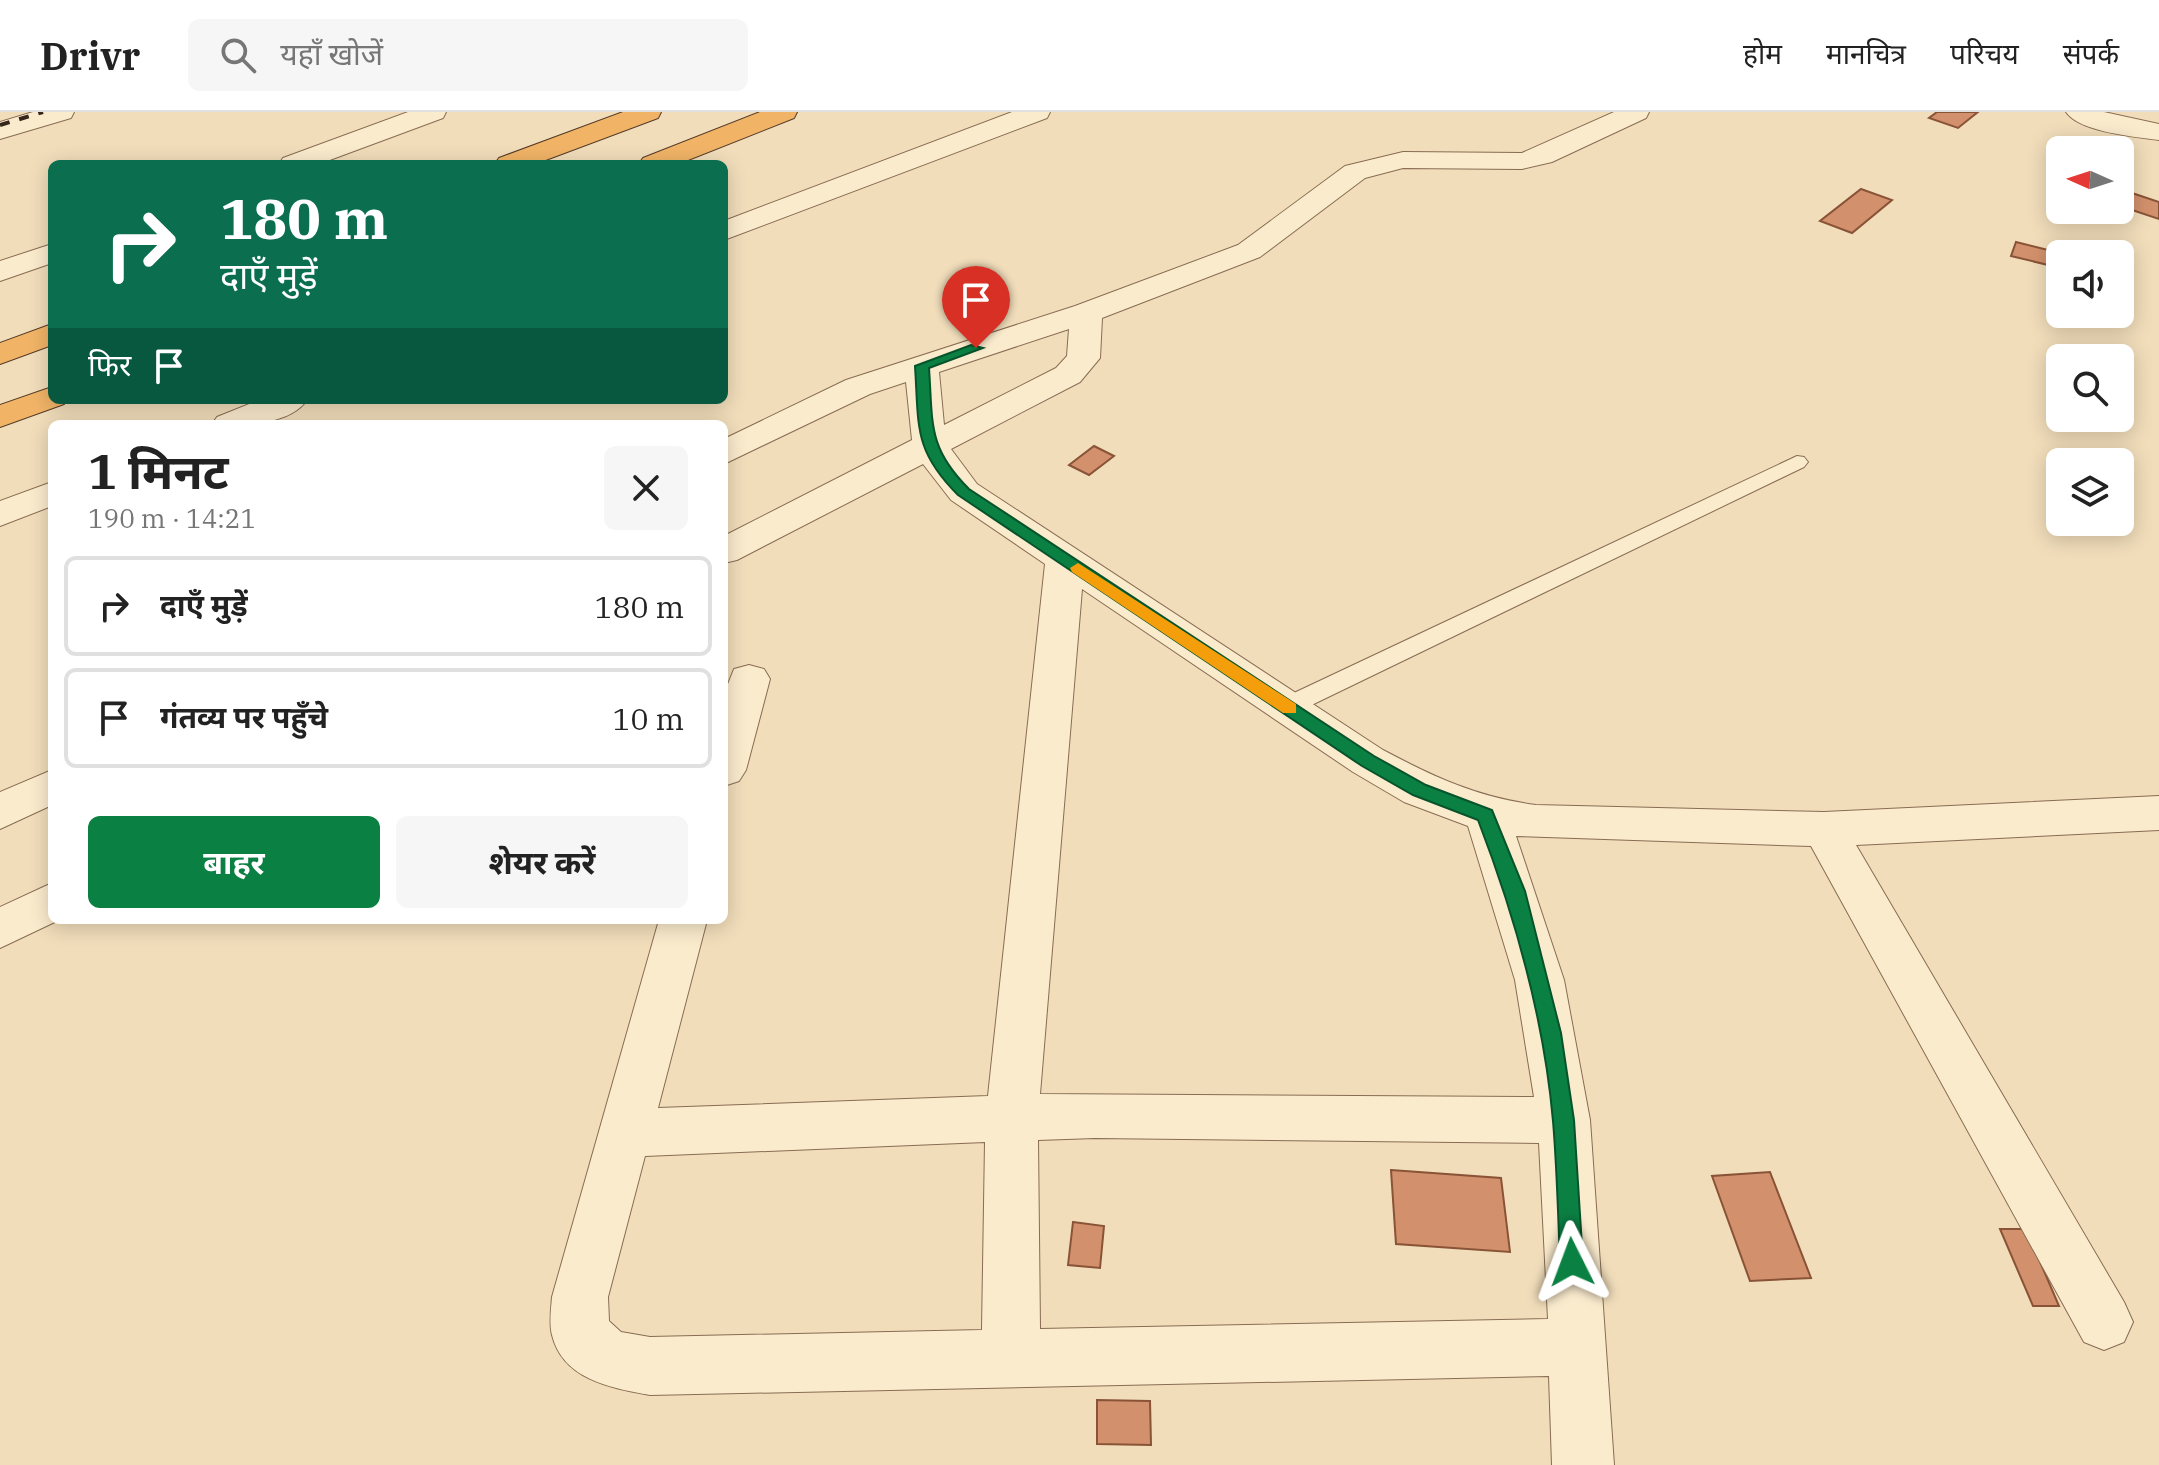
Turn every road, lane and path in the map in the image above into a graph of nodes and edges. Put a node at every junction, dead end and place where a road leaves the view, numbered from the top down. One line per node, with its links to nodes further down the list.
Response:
1 (61, 112): 8 (street)
2 (433, 112): 10 (street)
3 (648, 112): 11 (highway)
4 (784, 112): 12 (highway)
5 (1037, 112): 13 (street)
6 (1636, 112): 16 (street)
7 (2079, 112): 9 (street)
8 (0, 131)
9 (2159, 132)
10 (304, 160)
11 (520, 160)
12 (663, 160)
13 (728, 229)
14 (48, 254): 15 (street)
15 (0, 272)
16 (1086, 313): 19 (street); 24 (street)
17 (48, 336): 18 (highway)
18 (0, 354)
19 (922, 366): 24 (street); 25 (street)
20 (48, 399): 22 (highway)
21 (280, 404): 23 (street)
22 (0, 417)
23 (239, 420)
24 (928, 444): 29 (street); 30 (street)
25 (728, 451)
26 (1797, 462): 32 (lane)
27 (48, 495): 28 (street)
28 (0, 514)
29 (728, 549)
30 (1065, 560): 32 (street); 42 (street)
31 (749, 679): 33 (street)
32 (1286, 707): 37 (street)
33 (728, 755)
34 (48, 788): 35 (street)
35 (0, 812)
36 (2159, 813): 38 (street)
37 (1486, 815): 38 (street); 43 (street)
38 (1824, 829): 45 (street)
39 (48, 904): 41 (street)
40 (682, 924): 44 (street)
41 (0, 929)
42 (1012, 1116): 43 (street); 44 (street); 47 (street)
43 (1564, 1120): 46 (street)
44 (625, 1133): 47 (street)
45 (2104, 1322)
46 (1576, 1347): 47 (street); 48 (street)
47 (1011, 1359)
48 (1583, 1465)

